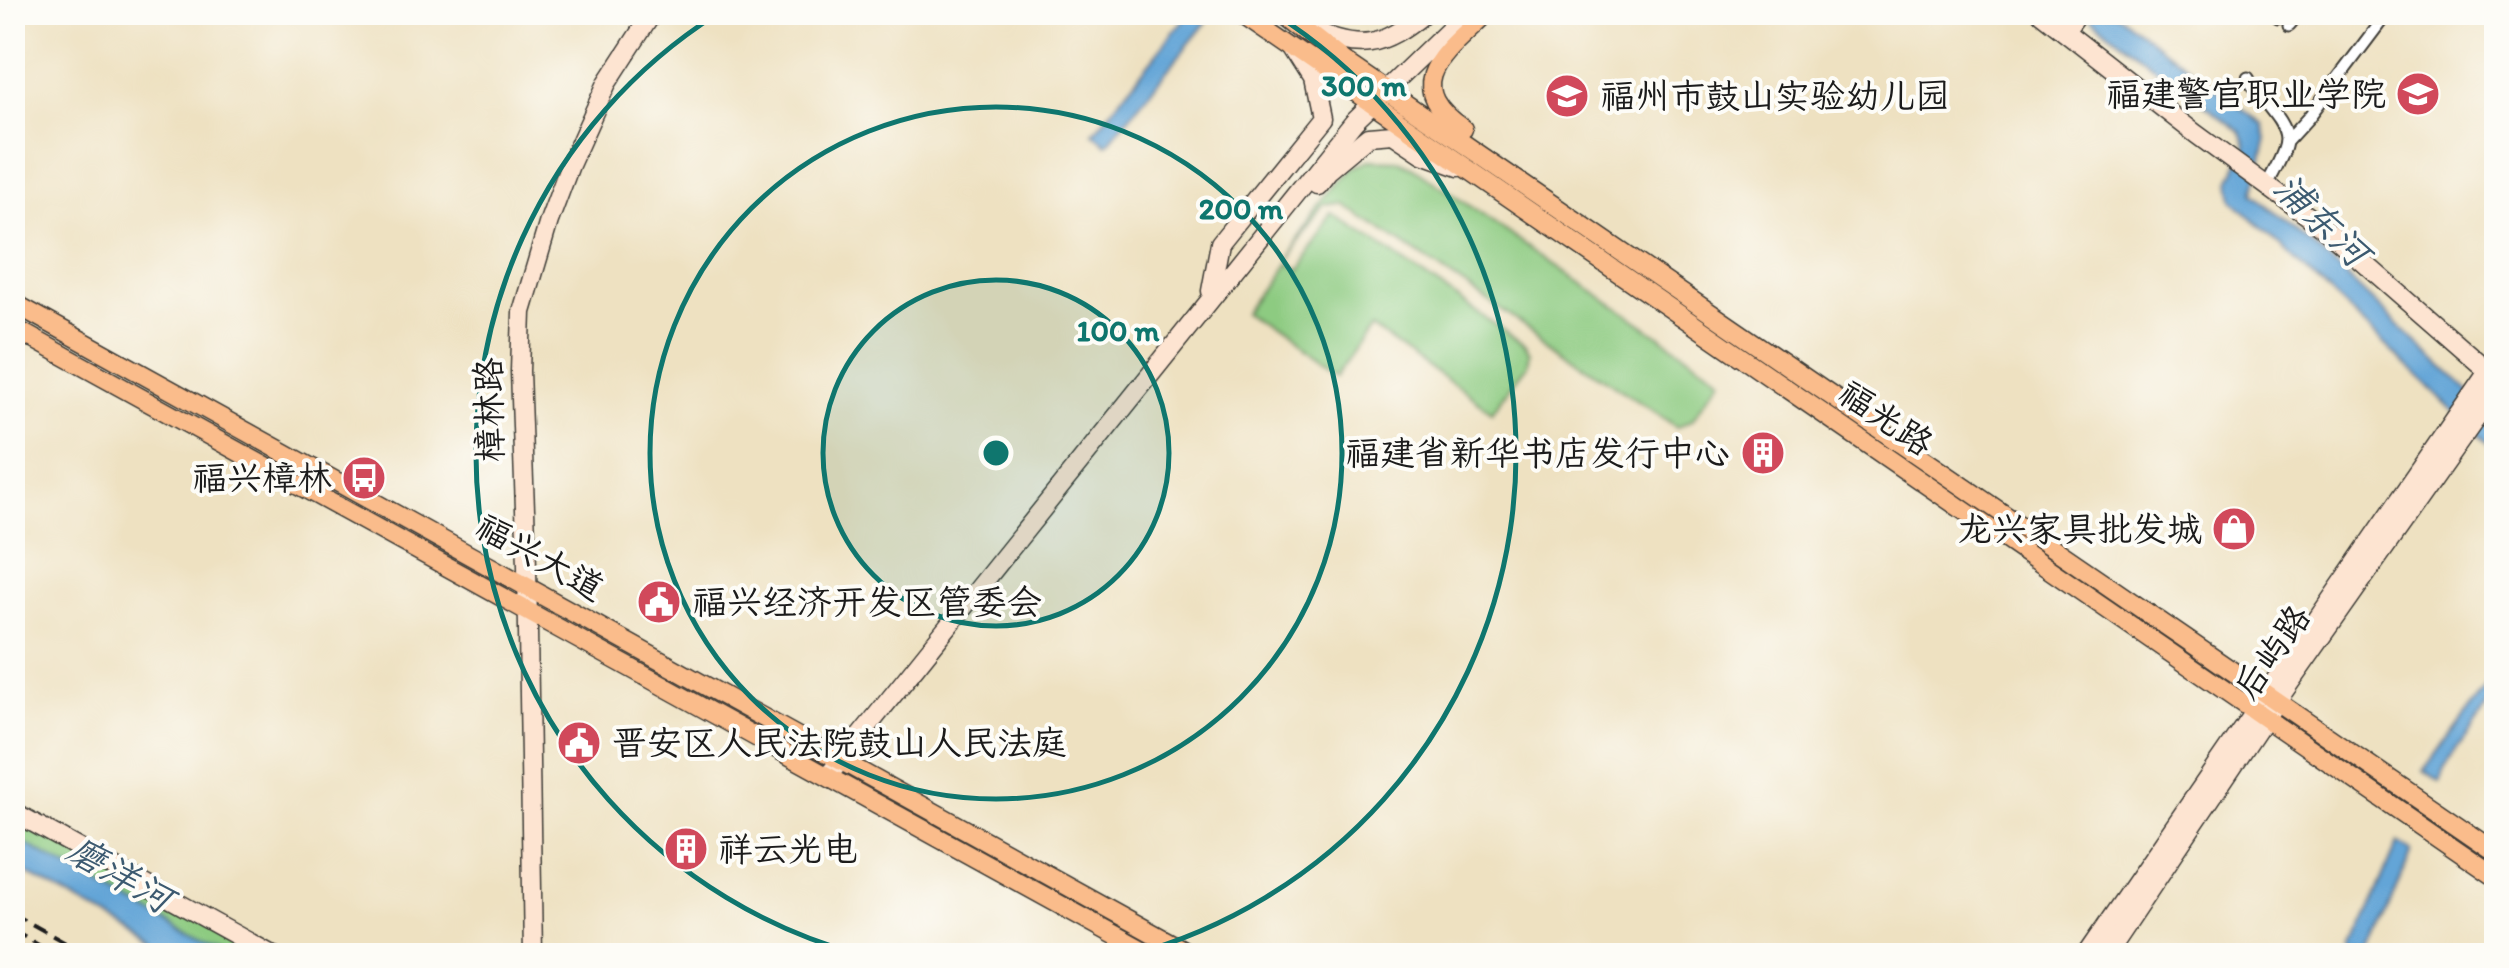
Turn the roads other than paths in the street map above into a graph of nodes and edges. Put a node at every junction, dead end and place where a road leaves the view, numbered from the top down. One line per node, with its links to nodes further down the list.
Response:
1 (653, 12): 26 (main road, 樟林路)
2 (1240, 12): 13 (main road, 福光路)
3 (1425, 12): 10 (main road)
4 (1467, 12): 15 (main road)
5 (1488, 12): 20 (main road)
6 (2040, 12): 12 (main road)
7 (2300, 12): 11 (street)
8 (2078, 14): 12 (main road)
9 (2383, 14): 17 (street)
10 (1286, 16): 15 (main road, 福光路)
11 (2289, 25)
12 (2064, 31): 19 (main road)
13 (1294, 50): 16 (main road, 福光路); 22 (main road)
14 (2248, 78): 17 (street)
15 (1384, 88): 16 (main road); 20 (main road, 福光路)
16 (1370, 102): 18 (main road, 福光路); 21 (main road)
17 (2286, 142): 19 (street)
18 (1466, 169): 21 (main road); 29 (main road, 福光路)
19 (2263, 183): 25 (main road)
20 (1531, 188): 28 (main road, 福光路)
21 (1236, 264): 22 (main road)
22 (1210, 298): 30 (main road)
23 (12, 302): 26 (main road, 福兴大道)
24 (12, 326): 27 (main road, 福兴大道)
25 (2490, 383): 28 (main road, 后屿路)
26 (527, 588): 27 (main road, 樟林路); 30 (main road, 福兴大道)
27 (526, 611): 31 (main road, 福兴大道); 36 (main road, 樟林路)
28 (2272, 698): 29 (main road, 后屿路); 33 (main road, 福光路)
29 (2260, 714): 34 (main road, 福光路); 39 (main road, 后屿路); 40 (main road, 后屿路)
30 (841, 760): 31 (main road); 38 (main road, 福兴大道)
31 (829, 776): 37 (main road, 福兴大道)
32 (12, 811): 35 (main road)
33 (2496, 852)
34 (2496, 877)
35 (274, 956)
36 (533, 956)
37 (1153, 956)
38 (1194, 956)
39 (2085, 956)
40 (2105, 956)

